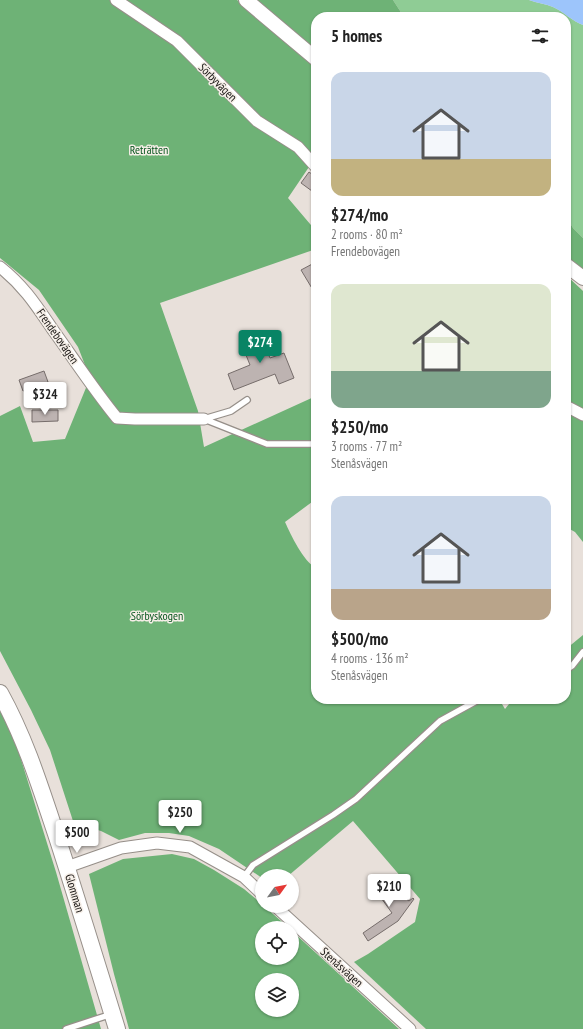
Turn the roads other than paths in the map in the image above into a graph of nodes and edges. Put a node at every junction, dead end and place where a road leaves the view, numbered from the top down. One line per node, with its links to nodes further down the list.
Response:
1 (116, 0): 4 (street, Sörbyvägen)
2 (246, 0): 3 (street)
3 (311, 55)
4 (311, 161)
5 (0, 267): 11 (street, Frendebovägen)
6 (571, 269): 7 (street)
7 (583, 278)
8 (247, 400): 11 (lane)
9 (571, 409): 10 (street)
10 (583, 415)
11 (204, 419): 12 (lane)
12 (311, 444)
13 (583, 652): 14 (lane)
14 (571, 667)
15 (0, 693): 17 (main road, Glomman)
16 (471, 704): 18 (lane)
17 (67, 868): 18 (street); 21 (main road, Glomman)
18 (244, 877): 19 (street)
19 (255, 887)
20 (283, 913): 23 (street, Stenåsvägen)
21 (114, 1022): 22 (lane)
22 (66, 1029)
23 (410, 1029)

